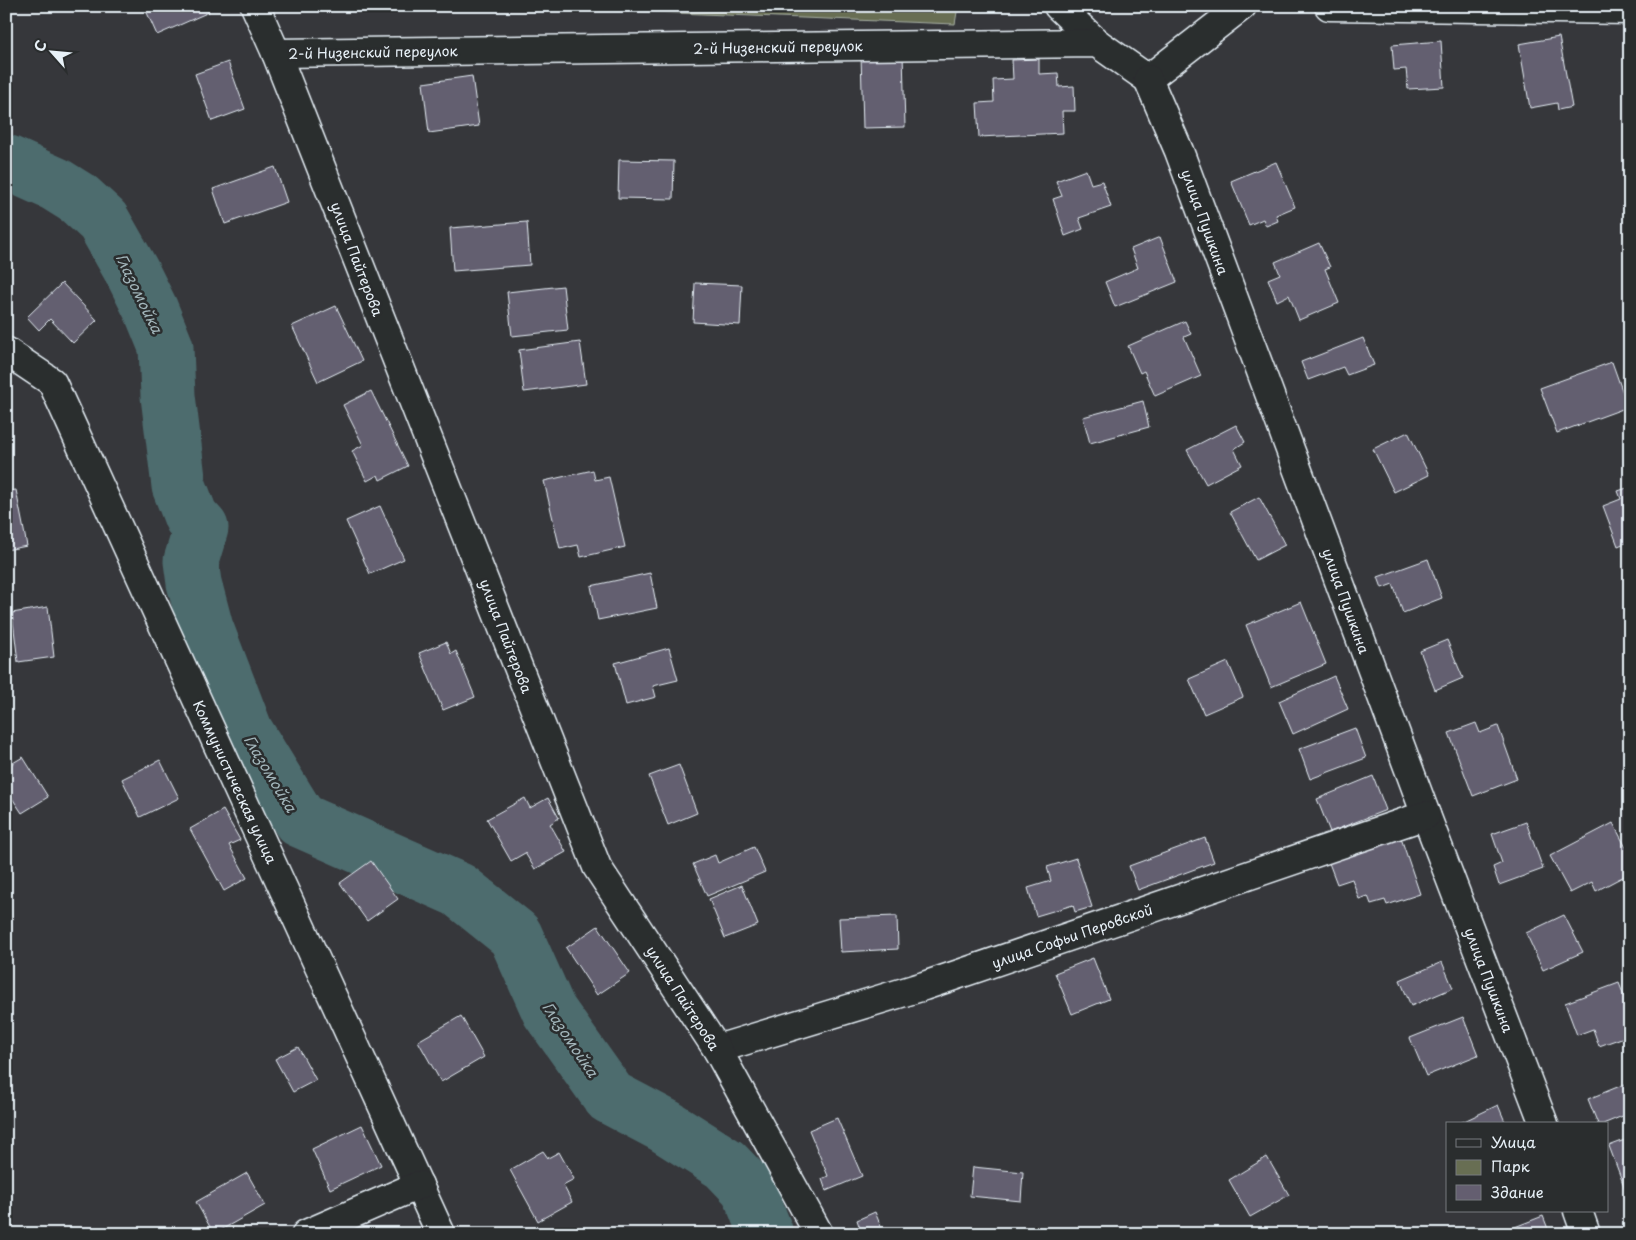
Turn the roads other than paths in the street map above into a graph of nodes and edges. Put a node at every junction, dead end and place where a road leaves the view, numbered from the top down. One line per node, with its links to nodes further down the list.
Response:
1 (255, 6): 7 (street, улица Пайтерова)
2 (1058, 6): 6 (street)
3 (1242, 6): 8 (street)
4 (1329, 6): 5 (street)
5 (1630, 10)
6 (1096, 43): 7 (street, 2-й Низенский переулок); 8 (street)
7 (276, 53): 11 (street, улица Пайтерова)
8 (1148, 79): 10 (street, улица Пушкина)
9 (6, 351): 13 (street, Коммунистическая улица)
10 (1426, 815): 11 (street, улица Софьи Перовской); 12 (street, улица Пушкина)
11 (717, 1049): 17 (street, улица Пайтерова)
12 (1543, 1122)
13 (419, 1185): 15 (street); 16 (street, Коммунистическая улица)
14 (1578, 1212): 18 (street)
15 (306, 1234)
16 (440, 1234)
17 (819, 1234)
18 (1586, 1234)

